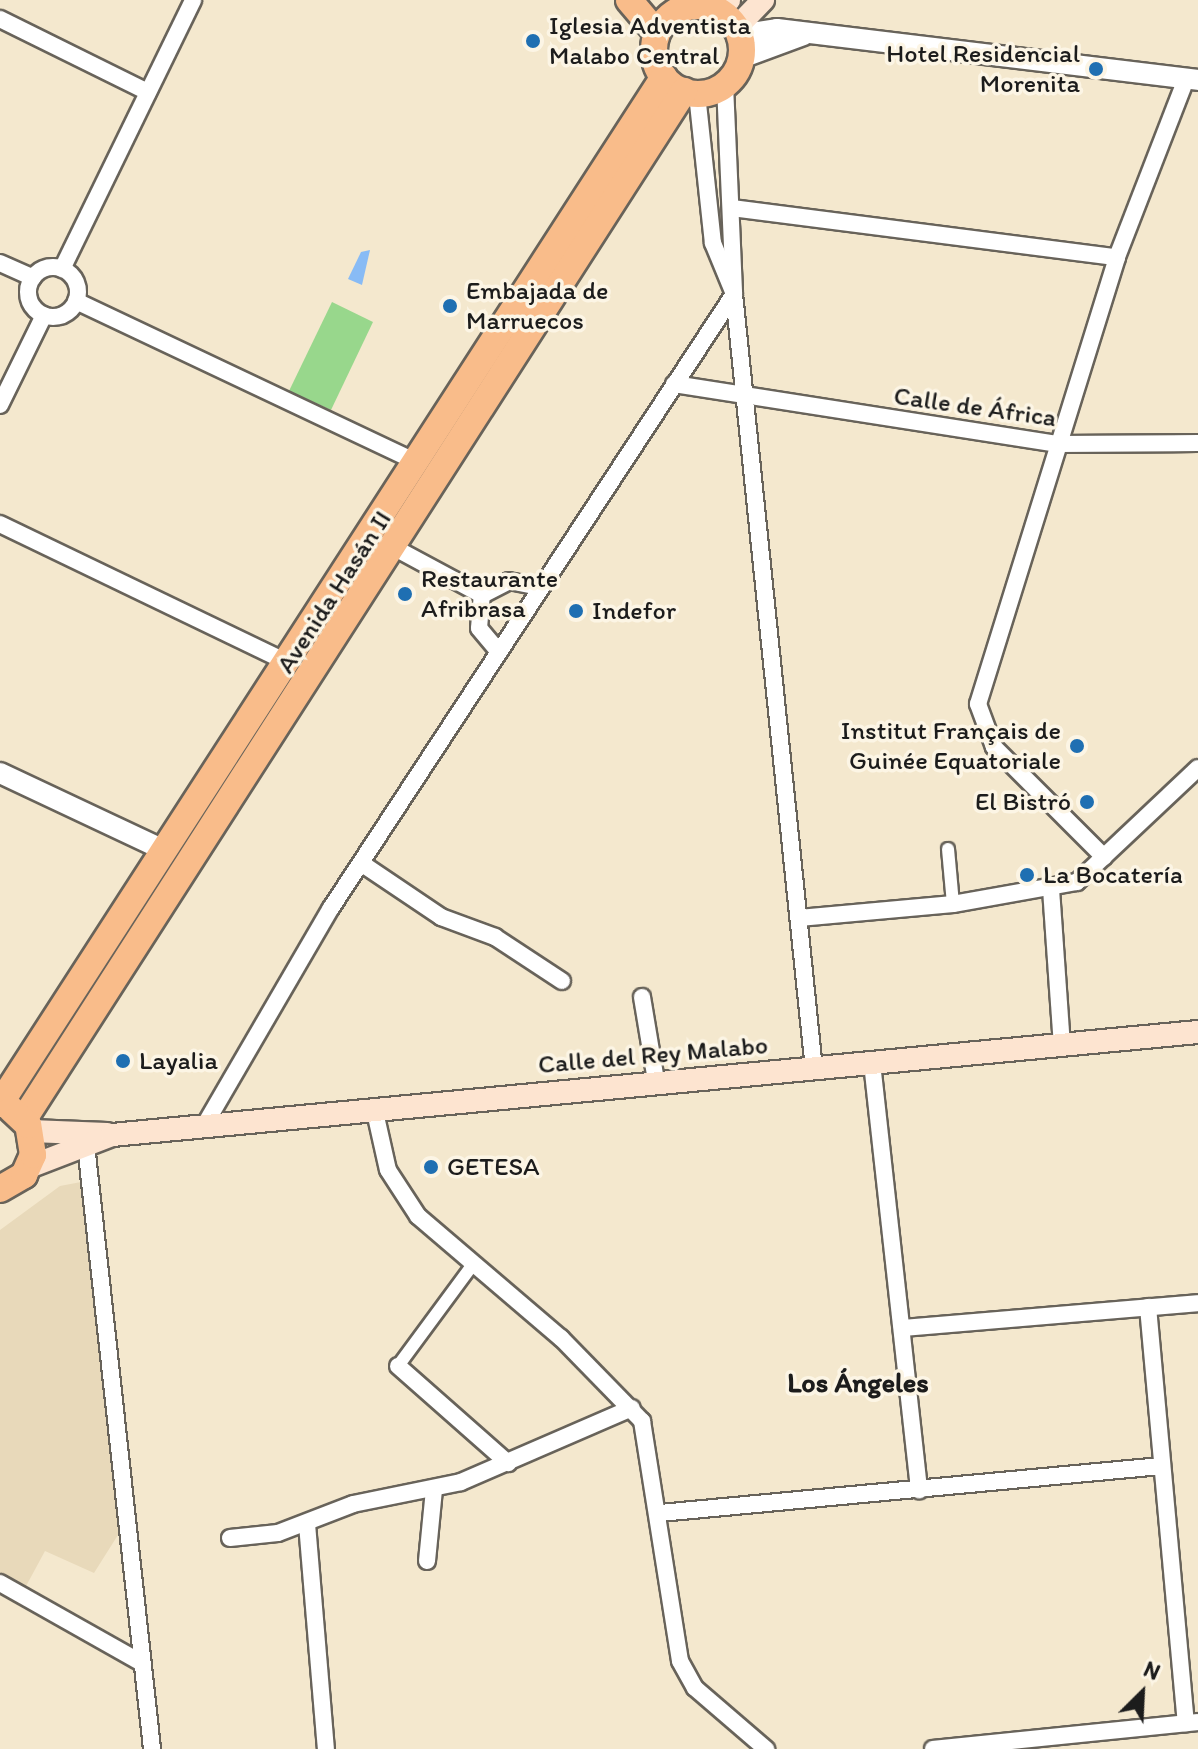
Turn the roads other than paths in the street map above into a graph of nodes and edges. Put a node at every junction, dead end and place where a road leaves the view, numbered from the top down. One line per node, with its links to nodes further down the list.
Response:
1 (193, 0): 12 (street)
2 (629, 0): 7 (main road)
3 (763, 0): 8 (main road)
4 (720, 4): 5 (main road); 8 (main road)
5 (672, 5): 7 (main road)
6 (0, 19): 12 (street)
7 (657, 33): 11 (main road)
8 (739, 40): 9 (street); 10 (main road)
9 (1192, 81): 14 (street)
10 (725, 85): 11 (main road); 13 (street)
11 (682, 87): 18 (street); 26 (main road, Avenida Hasán II); 28 (main road, Avenida Hasán II)
12 (148, 92): 16 (street)
13 (732, 208): 14 (street); 18 (street)
14 (1117, 257): 25 (street)
15 (0, 263): 17 (street)
16 (62, 269): 17 (street); 19 (street)
17 (33, 278): 20 (street)
18 (734, 294): 21 (street); 22 (street)
19 (76, 301): 20 (street); 26 (street)
20 (44, 315): 23 (street)
21 (674, 384): 22 (street, Calle de África); 29 (street)
22 (746, 398): 25 (street, Calle de África); 41 (street)
23 (0, 405)
24 (1198, 443): 25 (street, Calle de África)
25 (1058, 444): 37 (street)
26 (417, 462): 32 (main road, Avenida Hasán II)
27 (0, 524): 32 (street)
28 (393, 547): 30 (street); 51 (main road, Avenida Hasán II)
29 (540, 587): 30 (street); 31 (street)
30 (482, 595): 31 (street)
31 (499, 652): 38 (street)
32 (289, 663): 36 (main road, Avenida Hasán II)
33 (1198, 768): 37 (street)
34 (0, 773): 36 (street)
35 (948, 849): 40 (street)
36 (164, 850): 49 (main road, Avenida Hasán II)
37 (1104, 857): 39 (street)
38 (361, 863): 42 (street); 52 (street)
39 (1051, 889): 40 (street); 45 (street)
40 (953, 904): 41 (street)
41 (799, 918): 47 (street)
42 (562, 981)
43 (642, 997): 48 (street)
44 (1198, 1032): 45 (main road, Calle del Rey Malabo)
45 (1062, 1046): 46 (main road, Calle del Rey Malabo)
46 (872, 1063): 47 (main road, Calle del Rey Malabo); 60 (street)
47 (814, 1069): 48 (main road, Calle del Rey Malabo)
48 (656, 1081): 50 (main road, Calle del Rey Malabo)
49 (0, 1105): 51 (main road)
50 (375, 1112): 52 (main road, Calle del Rey Malabo); 57 (street)
51 (27, 1125): 53 (main road, Calle del Rey Malabo); 55 (main road)
52 (204, 1126): 53 (main road, Calle del Rey Malabo)
53 (112, 1135): 54 (main road, Calle del Rey Malabo)
54 (86, 1145): 55 (main road, Calle del Rey Malabo); 72 (street)
55 (29, 1167): 56 (main road)
56 (0, 1189)
57 (474, 1263): 61 (street); 62 (street)
58 (1198, 1303): 59 (street)
59 (1148, 1307): 60 (street); 64 (street)
60 (902, 1328): 66 (street)
61 (398, 1366): 63 (street)
62 (632, 1408): 63 (street); 67 (street)
63 (508, 1463): 65 (street)
64 (1161, 1466): 66 (street); 73 (street)
65 (434, 1489): 68 (street); 70 (street)
66 (919, 1490): 67 (street)
67 (660, 1513): 76 (street)
68 (307, 1524): 69 (street); 75 (street)
69 (230, 1538)
70 (427, 1561)
71 (0, 1583): 72 (street)
72 (142, 1663): 74 (street)
73 (1192, 1723): 77 (street)
74 (152, 1749)
75 (326, 1749)
76 (766, 1749)
77 (933, 1749)

